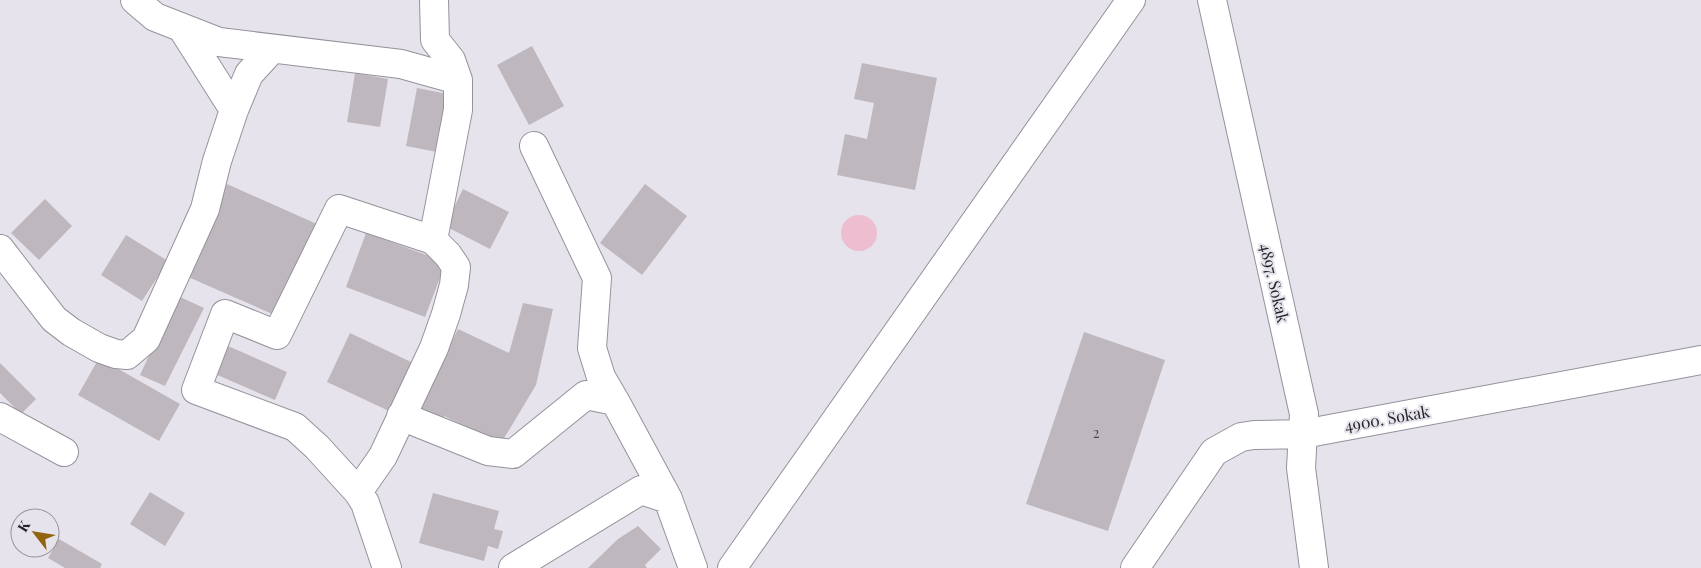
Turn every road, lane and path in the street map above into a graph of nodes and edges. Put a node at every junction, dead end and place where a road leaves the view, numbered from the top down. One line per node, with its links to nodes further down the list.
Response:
1 (136, 0): 5 (street)
2 (434, 0): 7 (street)
3 (1131, 0): 23 (street)
4 (1212, 0): 16 (street, 4897. Sokak)
5 (182, 28): 6 (street); 8 (street)
6 (272, 48): 7 (street); 8 (street)
7 (458, 80): 10 (street)
8 (234, 110): 11 (street)
9 (534, 146): 13 (street)
10 (433, 240): 14 (street); 18 (street)
11 (0, 249)
12 (1701, 360): 16 (street, 4900. Sokak)
13 (615, 401): 14 (street); 19 (street)
14 (401, 416): 18 (street)
15 (0, 417): 17 (street)
16 (1303, 434): 24 (street, 4900. Sokak); 25 (street, 4897. Sokak)
17 (64, 452)
18 (358, 492): 20 (street)
19 (668, 499): 21 (street); 22 (street)
20 (387, 568)
21 (513, 568)
22 (692, 568)
23 (732, 568)
24 (1135, 568)
25 (1314, 568)

